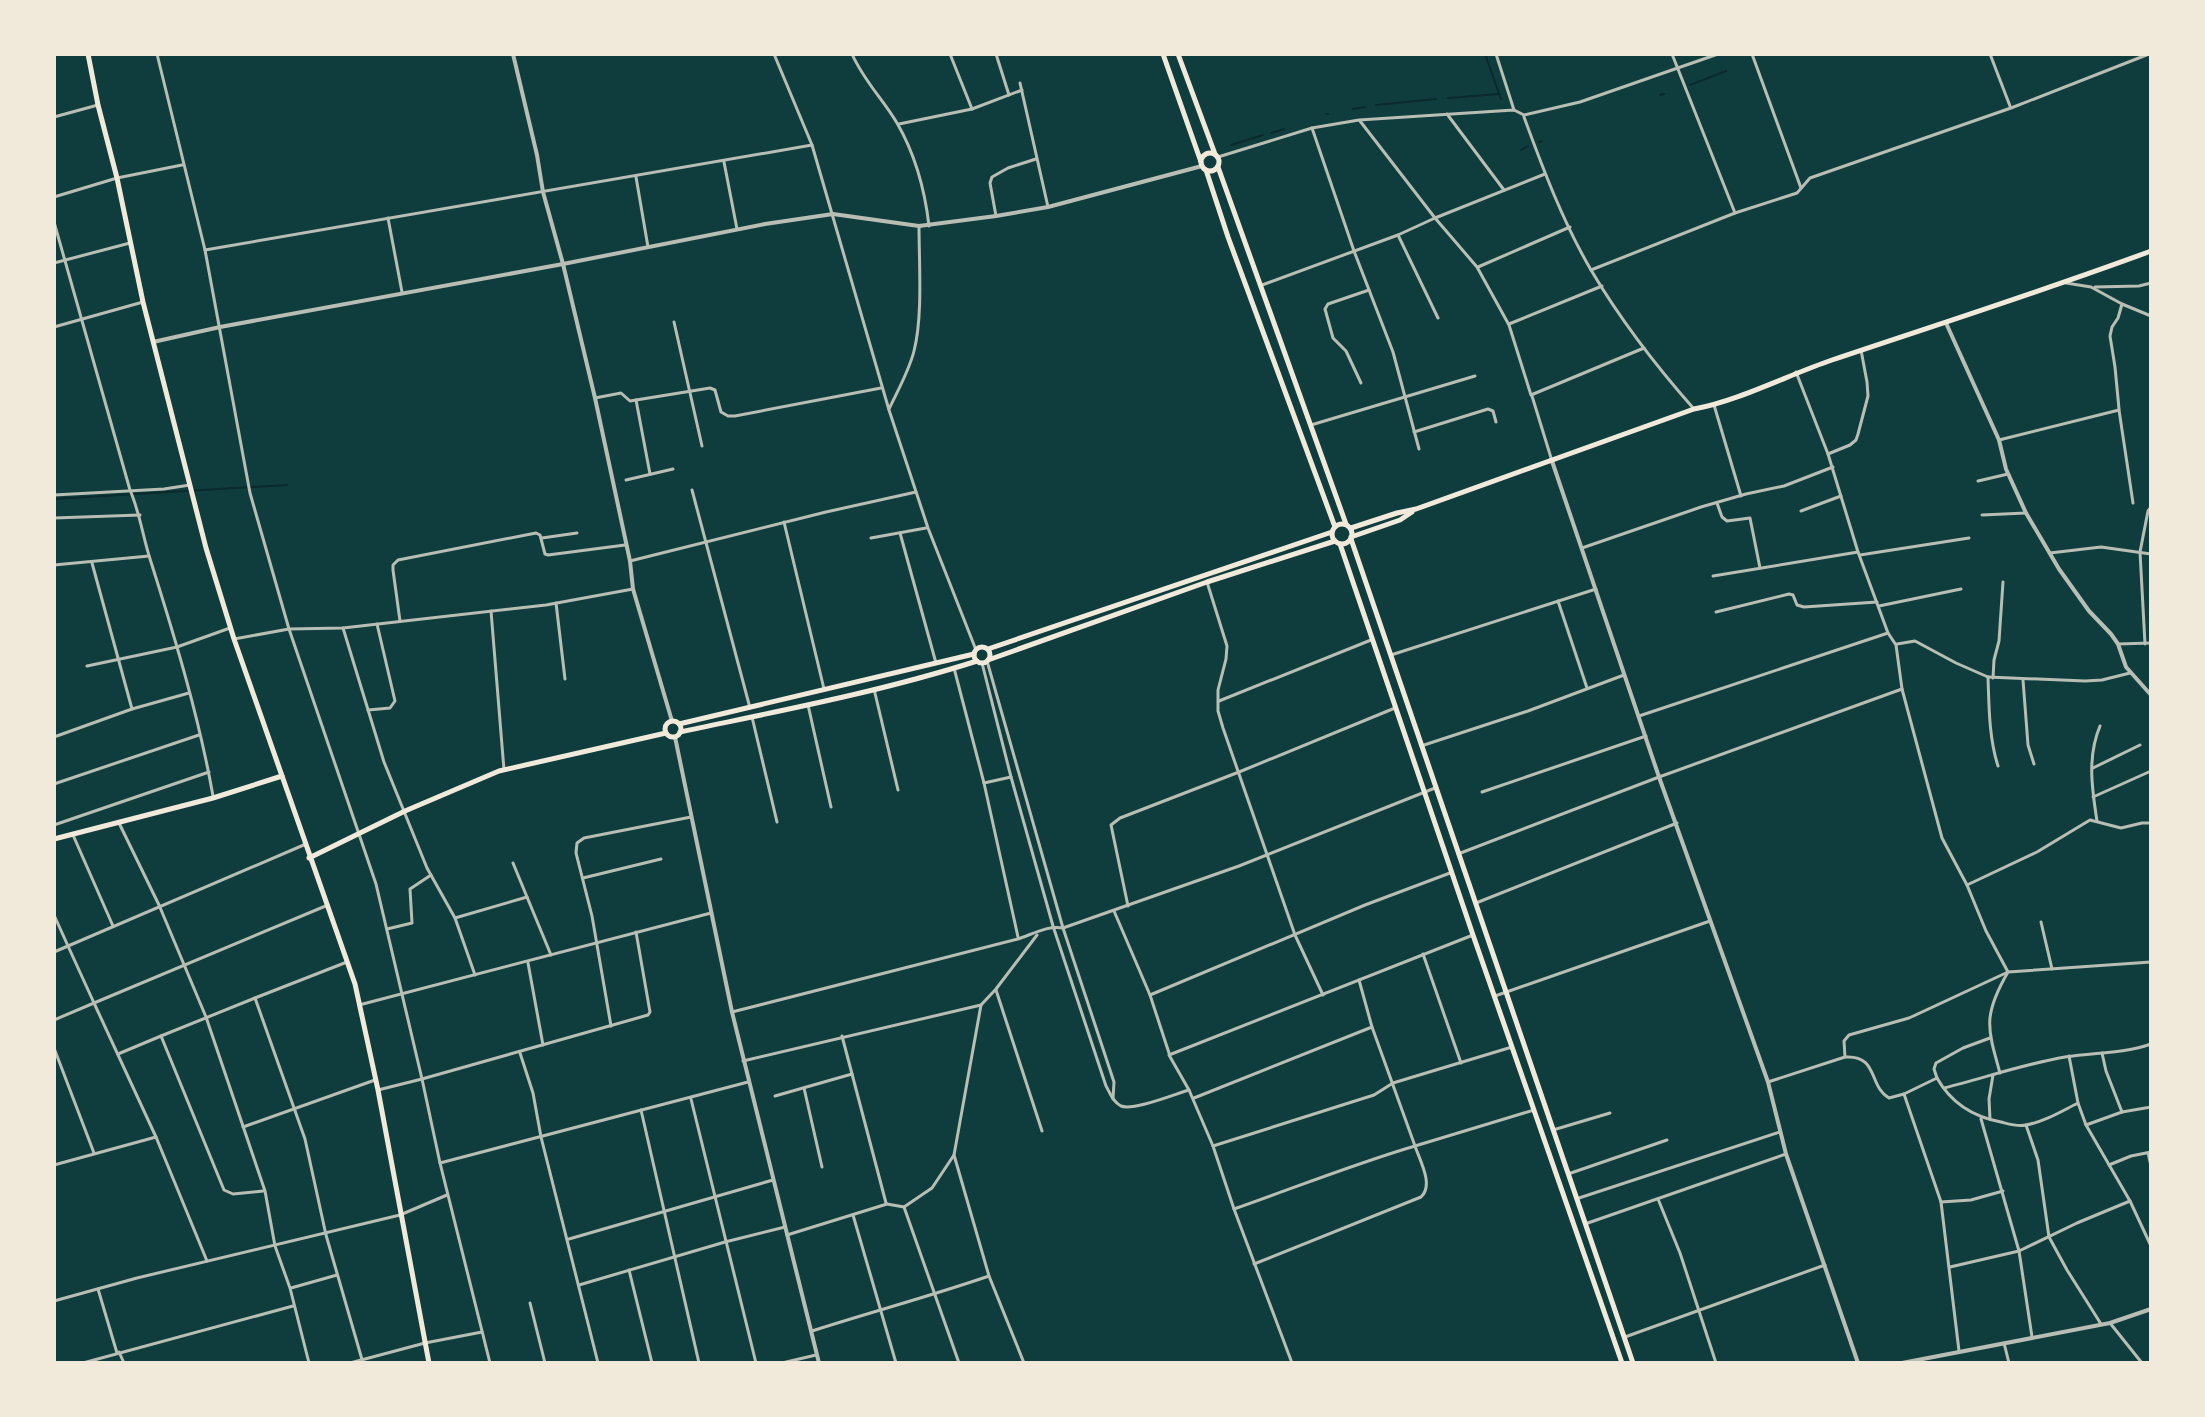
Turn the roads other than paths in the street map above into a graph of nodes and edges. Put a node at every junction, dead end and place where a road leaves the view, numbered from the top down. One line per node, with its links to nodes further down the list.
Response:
1 (88, 54): 22 (main road)
2 (157, 54): 36 (street)
3 (513, 54): 44 (street)
4 (774, 54): 32 (street)
5 (852, 54): 30 (street)
6 (950, 54): 24 (street)
7 (996, 54): 21 (street)
8 (1163, 54): 37 (main road)
9 (1178, 54): 33 (main road)
10 (1496, 54): 25 (street)
11 (1672, 54): 18 (street)
12 (1718, 54): 18 (street)
13 (1752, 54): 42 (street)
14 (1998, 54): 16 (street)
15 (2149, 54): 17 (street)
16 (1990, 55): 23 (street)
17 (2135, 56): 23 (street)
18 (1677, 69): 27 (street); 47 (street)
19 (1020, 83): 20 (street)
20 (1022, 90): 21 (street); 34 (street)
21 (1009, 95): 24 (street)
22 (98, 105): 28 (street); 41 (main road)
23 (2011, 108): 42 (street)
24 (972, 109): 30 (street)
25 (1514, 110): 26 (street); 27 (street)
26 (1447, 114): 29 (street); 43 (street)
27 (1524, 115): 39 (street)
28 (54, 117)
29 (1359, 120): 31 (street); 51 (street)
30 (898, 125): 54 (street)
31 (1312, 128): 33 (street); 61 (street)
32 (812, 145): 35 (street); 48 (street)
33 (1217, 156): 37 (main road); 38 (main road)
34 (1036, 159): 46 (street); 49 (street)
35 (724, 162): 40 (street); 56 (street)
36 (183, 164): 41 (street); 60 (street)
37 (1203, 166): 38 (main road); 46 (street); 134 (main road)
38 (1218, 167): 70 (main road)
39 (1545, 174): 43 (street); 55 (street)
40 (636, 177): 44 (street); 59 (street)
41 (117, 178): 45 (street); 58 (main road)
42 (1801, 188): 47 (street)
43 (1504, 190): 51 (street)
44 (543, 192): 50 (street); 65 (street)
45 (54, 197)
46 (1048, 207): 49 (street)
47 (1735, 213): 67 (street)
48 (833, 214): 53 (street); 56 (street); 91 (street)
49 (996, 216): 54 (street)
50 (388, 218): 60 (street); 74 (street)
51 (1435, 218): 57 (street); 66 (street)
52 (54, 222): 63 (street)
53 (919, 226): 54 (street); 99 (street)
54 (929, 226)
55 (1570, 227): 66 (street); 67 (street)
56 (737, 229): 59 (street)
57 (1398, 235): 61 (street); 78 (street)
58 (130, 243): 63 (street); 75 (main road)
59 (648, 247): 65 (street)
60 (205, 250): 84 (street)
61 (1354, 251): 70 (street); 73 (street)
62 (2151, 251): 68 (main road)
63 (64, 260): 64 (street); 79 (street)
64 (54, 263)
65 (563, 264): 74 (street); 95 (street)
66 (1477, 267): 82 (street)
67 (1591, 270): 71 (street)
68 (2064, 283): 72 (street); 80 (main road)
69 (2151, 283): 72 (street)
70 (1261, 285): 102 (main road)
71 (1602, 286): 82 (street); 86 (street)
72 (2091, 287): 76 (street)
73 (1369, 290): 90 (street); 94 (street)
74 (402, 292): 84 (street)
75 (143, 302): 79 (street); 85 (main road)
76 (2122, 304): 77 (street); 100 (street)
77 (2151, 316)
78 (1438, 318)
79 (82, 320): 83 (street); 117 (street)
80 (1945, 321): 87 (main road); 104 (street)
81 (674, 322): 92 (street)
82 (1509, 325): 93 (street)
83 (54, 327)
84 (220, 327): 85 (street); 169 (street)
85 (153, 342): 115 (main road)
86 (1644, 348): 93 (street); 98 (street)
87 (1861, 350): 88 (main road); 107 (street)
88 (1796, 372): 97 (main road); 107 (street)
89 (1475, 376): 94 (street)
90 (1361, 383)
91 (882, 387): 92 (street); 99 (street)
92 (689, 391): 96 (street); 105 (street)
93 (1531, 395): 108 (street)
94 (1406, 396): 102 (street); 103 (street)
95 (595, 398): 96 (street); 143 (street)
96 (636, 400): 111 (street)
97 (1714, 405): 98 (main road); 120 (street)
98 (1694, 409): 108 (main road)
99 (889, 410): 118 (street)
100 (2119, 410): 104 (street); 123 (street)
101 (1496, 422): 103 (street)
102 (1311, 425): 132 (main road)
103 (1414, 432): 106 (street)
104 (1999, 440): 112 (street)
105 (702, 446)
106 (1419, 449)
107 (1828, 454): 109 (street)
108 (1552, 461): 125 (main road); 144 (street)
109 (1833, 467): 120 (street); 121 (street)
110 (673, 469): 111 (street)
111 (650, 474): 113 (street)
112 (2008, 474): 114 (street); 127 (street)
113 (626, 480)
114 (1978, 481)
115 (190, 485): 117 (street); 167 (main road)
116 (692, 490): 141 (street)
117 (130, 491): 119 (street); 128 (street)
118 (916, 492): 131 (street); 133 (street)
119 (54, 495)
120 (1741, 496): 122 (street)
121 (1841, 496): 126 (street); 146 (street)
122 (1717, 503): 144 (street); 153 (street)
123 (2133, 503)
124 (2151, 507): 145 (street)
125 (1416, 509): 132 (main road); 139 (main road)
126 (1801, 511)
127 (2026, 513): 129 (street); 147 (street)
128 (140, 515): 130 (street); 149 (street)
129 (1982, 515)
130 (54, 518)
131 (784, 522): 141 (street); 190 (street)
132 (1348, 526): 134 (main road); 139 (main road)
133 (928, 528): 136 (street); 178 (street)
134 (1334, 529): 142 (main road); 177 (main road)
135 (577, 533): 137 (street)
136 (900, 533): 138 (street); 182 (street)
137 (542, 538): 143 (street); 165 (street)
138 (871, 538)
139 (1351, 538): 142 (main road); 179 (main road)
140 (1969, 538): 146 (street)
141 (707, 541): 150 (street); 198 (street)
142 (1338, 542): 155 (main road); 172 (main road)
143 (625, 545): 150 (street)
144 (1581, 548): 158 (street)
145 (2140, 552): 147 (street); 148 (street); 173 (street)
146 (1859, 553): 153 (street); 162 (street)
147 (2050, 553): 174 (street)
148 (2151, 554)
149 (149, 556): 151 (street); 176 (street)
150 (630, 561): 157 (street)
151 (92, 563): 152 (street); 180 (street)
152 (54, 565)
153 (1760, 568): 154 (street)
154 (1713, 576)
155 (1207, 582): 181 (main road); 196 (street)
156 (2003, 582): 187 (street)
157 (633, 589): 161 (street); 204 (street)
158 (1596, 589): 160 (street); 186 (street)
159 (1961, 589): 162 (street)
160 (1558, 601): 179 (street); 192 (street)
161 (556, 603): 163 (street); 188 (street)
162 (1877, 604): 164 (street); 170 (street)
163 (491, 611): 165 (street); 217 (street)
164 (1716, 612)
165 (400, 621): 166 (street)
166 (377, 624): 168 (street); 201 (street)
167 (230, 628): 171 (main road); 176 (street)
168 (343, 628): 169 (street); 201 (street)
169 (289, 629): 171 (street); 242 (street)
170 (1888, 633): 175 (street); 202 (street)
171 (234, 639): 221 (main road)
172 (1371, 640): 196 (street); 199 (main road)
173 (2148, 643): 174 (street)
174 (2118, 644): 185 (street)
175 (1896, 645): 187 (street); 193 (street)
176 (177, 647): 180 (street); 194 (street)
177 (988, 649): 178 (main road); 181 (main road)
178 (975, 652): 181 (main road); 182 (main road)
179 (1391, 655): 213 (main road)
180 (119, 660): 183 (street); 200 (street)
181 (984, 661): 184 (main road); 222 (street); 267 (street)
182 (936, 663): 190 (main road)
183 (87, 666)
184 (954, 668): 191 (main road); 224 (street)
185 (2130, 673): 189 (street); 195 (street)
186 (1624, 675): 192 (street); 202 (street)
187 (1991, 678): 189 (street); 215 (street)
188 (565, 679)
189 (2023, 680): 214 (street)
190 (824, 689): 198 (main road)
191 (874, 689): 197 (main road); 227 (street)
192 (1587, 689): 213 (street)
193 (1902, 689): 223 (street); 253 (street)
194 (189, 693): 200 (street); 208 (street)
195 (2151, 695)
196 (1218, 701): 220 (street)
197 (808, 705): 203 (main road); 232 (street)
198 (750, 708): 205 (main road)
199 (1395, 708): 220 (street); 228 (main road)
200 (132, 709): 211 (street)
201 (368, 710): 233 (street)
202 (1639, 716): 210 (street)
203 (752, 717): 209 (main road); 235 (street)
204 (672, 721): 205 (main road); 207 (main road)
205 (679, 724): 209 (main road)
206 (2100, 726): 216 (street)
207 (666, 733): 209 (main road); 217 (main road)
208 (199, 735): 219 (street); 225 (street)
209 (678, 735): 234 (street)
210 (1646, 736): 223 (street); 229 (street)
211 (54, 737)
212 (2140, 745): 216 (street)
213 (1421, 746): 226 (main road)
214 (2034, 764)
215 (1998, 766)
216 (2091, 768): 230 (street)
217 (504, 770): 233 (main road)
218 (2151, 771): 230 (street)
219 (209, 772): 231 (street); 240 (street)
220 (1239, 772): 246 (street); 258 (street)
221 (282, 776): 231 (main road); 244 (main road)
222 (1011, 777): 224 (street); 266 (street)
223 (1659, 777): 238 (street); 245 (street)
224 (984, 783): 273 (street)
225 (54, 784)
226 (1435, 788): 228 (street); 245 (main road)
227 (898, 790)
228 (1424, 792): 246 (street); 250 (main road)
229 (1482, 792)
230 (2093, 797): 236 (street)
231 (213, 798): 237 (main road)
232 (831, 807)
233 (405, 811): 242 (main road); 251 (street)
234 (691, 817): 252 (street); 260 (street)
235 (777, 822)
236 (2097, 822): 239 (street); 253 (street)
237 (119, 823): 241 (main road); 256 (street)
238 (1677, 823): 255 (street); 263 (street)
239 (2151, 823)
240 (54, 825)
241 (73, 835): 243 (main road); 265 (street)
242 (359, 835): 247 (main road); 268 (street)
243 (54, 839)
244 (306, 844): 247 (main road); 256 (street)
245 (1458, 854): 255 (main road)
246 (1267, 855): 258 (street); 271 (street)
247 (309, 858): 257 (main road)
248 (661, 859): 252 (street)
249 (513, 863): 254 (street)
250 (1452, 872): 271 (street); 272 (main road)
251 (431, 875): 262 (street); 268 (street)
252 (582, 878): 274 (street)
253 (1967, 885): 284 (street)
254 (527, 897): 262 (street); 278 (street)
255 (1476, 903): 288 (main road)
256 (159, 905): 265 (street); 282 (street)
257 (328, 905): 280 (main road); 282 (street)
258 (1128, 906): 259 (street)
259 (1114, 911): 267 (street); 290 (street)
260 (711, 913): 269 (street); 297 (street)
261 (54, 915): 275 (street)
262 (455, 918): 285 (street)
263 (1710, 921): 288 (street); 324 (street)
264 (2041, 922): 283 (street)
265 (113, 926): 275 (street)
266 (1053, 926): 267 (street); 270 (street); 333 (street)
267 (1063, 928): 333 (street)
268 (387, 929): 289 (street)
269 (636, 932): 274 (street); 300 (street)
270 (1038, 933): 273 (street); 287 (street)
271 (1295, 935): 290 (street); 291 (street)
272 (1473, 935): 277 (street); 292 (main road)
273 (1018, 939): 297 (street)
274 (596, 943): 278 (street); 300 (street)
275 (68, 946): 276 (street); 294 (street)
276 (54, 952)
277 (1423, 954): 286 (street); 316 (street)
278 (551, 955): 279 (street)
279 (527, 961): 285 (street); 306 (street)
280 (347, 962): 293 (street); 295 (main road)
281 (2151, 962): 283 (street)
282 (184, 966): 294 (street); 298 (street)
283 (2052, 969): 284 (street)
284 (2008, 972): 304 (street); 314 (street)
285 (475, 975): 289 (street)
286 (1359, 980): 291 (street); 301 (street)
287 (996, 989): 296 (street); 348 (street)
288 (1506, 992): 292 (street); 347 (main road)
289 (401, 995): 295 (street); 321 (street)
290 (1150, 995): 312 (street)
291 (1323, 995): 312 (street)
292 (1495, 996): 307 (main road)
293 (255, 998): 298 (street); 337 (street)
294 (94, 1003): 299 (street); 311 (street)
295 (359, 1005): 322 (main road)
296 (981, 1005): 303 (street); 358 (street)
297 (732, 1012): 315 (street)
298 (206, 1017): 302 (street); 346 (street)
299 (54, 1020)
300 (611, 1027): 306 (street)
301 (1372, 1027): 325 (street); 334 (street)
302 (161, 1036): 311 (street); 366 (street)
303 (842, 1036): 315 (street); 318 (street)
304 (1990, 1038): 317 (street); 320 (street)
305 (2151, 1044): 310 (street)
306 (543, 1045): 309 (street)
307 (1512, 1047): 316 (street); 339 (main road)
308 (54, 1048): 356 (street)
309 (520, 1052): 321 (street); 351 (street)
310 (2102, 1053): 313 (street); 340 (street)
311 (118, 1054): 350 (street)
312 (1169, 1055): 329 (street)
313 (2069, 1056): 317 (street); 335 (street)
314 (1845, 1057): 324 (street); 330 (street)
315 (743, 1061): 323 (street)
316 (1461, 1063): 325 (street)
317 (2000, 1073): 319 (street)
318 (852, 1074): 326 (street); 374 (street)
319 (1993, 1075): 327 (street); 343 (street)
320 (1937, 1078): 327 (street); 330 (street)
321 (422, 1079): 328 (street); 359 (street)
322 (375, 1080): 328 (main road); 337 (street)
323 (748, 1082): 332 (street); 365 (street)
324 (1768, 1082): 349 (street)
325 (1393, 1083): 353 (street); 354 (street)
326 (804, 1088): 331 (street); 363 (street)
327 (1942, 1088): 342 (street)
328 (378, 1090): 378 (main road)
329 (1189, 1090): 333 (street); 334 (street)
330 (1904, 1094): 373 (street)
331 (775, 1096)
332 (690, 1097): 338 (street); 369 (street)
333 (1113, 1099)
334 (1192, 1099): 353 (street)
335 (2078, 1103): 344 (street); 345 (street)
336 (2151, 1107): 340 (street)
337 (295, 1109): 346 (street); 382 (street)
338 (641, 1110): 351 (street); 377 (street)
339 (1534, 1110): 354 (street); 399 (main road)
340 (2122, 1112): 345 (street)
341 (1610, 1113): 347 (street)
342 (1981, 1117): 343 (street); 367 (street)
343 (1990, 1120): 344 (street)
344 (2026, 1125): 384 (street)
345 (2086, 1125): 361 (street)
346 (243, 1127): 366 (street)
347 (1553, 1130): 364 (main road)
348 (1042, 1131)
349 (1780, 1132): 357 (street); 370 (street)
350 (156, 1137): 356 (street); 391 (street)
351 (541, 1137): 359 (street); 385 (street)
352 (1667, 1140): 364 (street)
353 (1213, 1146): 376 (street)
354 (1415, 1146): 376 (street); 392 (street)
355 (2149, 1152): 361 (street); 362 (street)
356 (94, 1153): 360 (street)
357 (1786, 1154): 371 (street); 393 (street)
358 (954, 1155): 375 (street); 397 (street)
359 (440, 1163): 368 (street)
360 (54, 1165)
361 (2109, 1165): 372 (street)
362 (2151, 1166)
363 (822, 1167)
364 (1568, 1174): 370 (main road)
365 (773, 1180): 369 (street); 381 (street)
366 (265, 1191): 387 (street)
367 (2003, 1191): 373 (street); 389 (street)
368 (447, 1195): 378 (street); 413 (street)
369 (715, 1198): 377 (street); 386 (street)
370 (1576, 1199): 380 (main road)
371 (1658, 1199): 380 (street); 409 (street)
372 (2130, 1201): 384 (street); 388 (street)
373 (1941, 1202): 394 (street)
374 (887, 1204): 375 (street); 379 (street)
375 (904, 1207): 403 (street)
376 (1234, 1209): 392 (street)
377 (665, 1212): 385 (street); 390 (street)
378 (400, 1215): 382 (street); 416 (main road)
379 (853, 1215): 383 (street); 407 (street)
380 (1585, 1225): 398 (main road)
381 (785, 1227): 383 (street); 386 (street)
382 (326, 1234): 387 (street); 396 (street)
383 (787, 1235): 412 (street)
384 (2049, 1237): 389 (street); 411 (street)
385 (568, 1240): 400 (street)
386 (725, 1242): 390 (street); 432 (street)
387 (275, 1246): 391 (street); 401 (street)
388 (2151, 1246)
389 (2019, 1251): 394 (street); 415 (street)
390 (674, 1257): 395 (street); 431 (street)
391 (207, 1261): 402 (street)
392 (1254, 1264): 438 (street)
393 (1825, 1265): 409 (street); 442 (street)
394 (1950, 1267): 418 (street)
395 (629, 1270): 400 (street); 430 (street)
396 (337, 1275): 401 (street); 421 (street)
397 (989, 1276): 403 (street); 437 (street)
398 (1603, 1276): 399 (main road); 414 (main road)
399 (1593, 1280): 439 (main road)
400 (579, 1285): 429 (street)
401 (290, 1288): 406 (street)
402 (98, 1289): 404 (street); 419 (street)
403 (937, 1294): 407 (street); 436 (street)
404 (54, 1301)
405 (530, 1303): 428 (street)
406 (293, 1306): 419 (street); 424 (street)
407 (879, 1309): 412 (street); 435 (street)
408 (2151, 1309): 410 (street)
409 (1698, 1311): 414 (street); 441 (street)
410 (2110, 1323): 411 (street); 445 (street)
411 (2101, 1325): 415 (street)
412 (812, 1331): 420 (street)
413 (482, 1332): 416 (street); 427 (street)
414 (1624, 1337): 440 (main road)
415 (2032, 1337): 417 (street)
416 (425, 1343): 421 (street); 426 (main road)
417 (2004, 1343): 418 (street); 444 (street)
418 (1959, 1351): 443 (street)
419 (118, 1352): 422 (street); 423 (street)
420 (816, 1355): 433 (street); 434 (street)
421 (362, 1361): 425 (street)
422 (83, 1363)
423 (124, 1363)
424 (309, 1363)
425 (350, 1363)
426 (429, 1363)
427 (490, 1363)
428 (545, 1363)
429 (598, 1363)
430 (652, 1363)
431 (699, 1363)
432 (756, 1363)
433 (782, 1363)
434 (819, 1363)
435 (896, 1363)
436 (959, 1363)
437 (1024, 1363)
438 (1292, 1363)
439 (1622, 1363)
440 (1633, 1363)
441 (1716, 1363)
442 (1858, 1363)
443 (1902, 1363)
444 (2009, 1363)
445 (2142, 1363)

